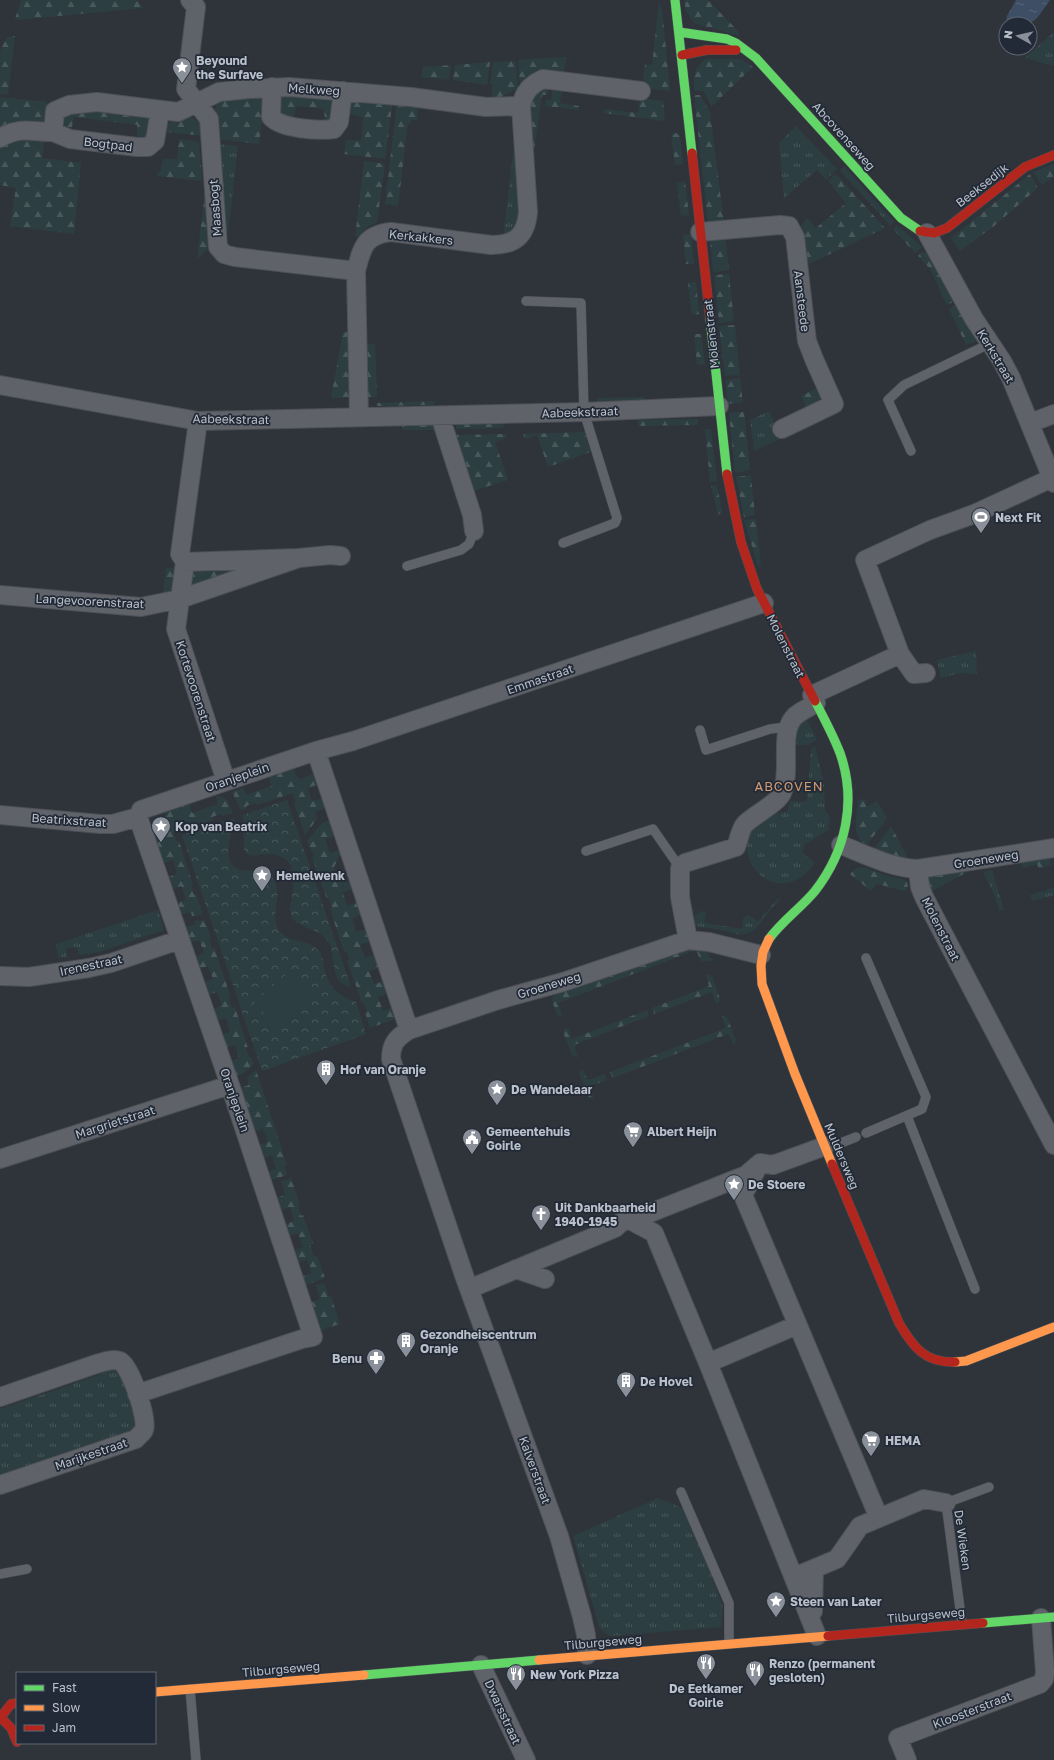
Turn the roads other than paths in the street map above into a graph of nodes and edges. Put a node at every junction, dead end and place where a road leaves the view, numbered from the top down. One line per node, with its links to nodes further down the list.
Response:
1 (190, 0): 9 (street, Maasbogt)
2 (675, 0): 3 (street)
3 (679, 32): 4 (street, Abcovenseweg); 5 (street)
4 (745, 50): 5 (street); 16 (street, Abcovenseweg)
5 (682, 56): 15 (street, Molenstraat)
6 (272, 87): 8 (street, Melkweg); 8 (street); 9 (street, Melkweg)
7 (641, 91): 10 (street)
8 (343, 92): 10 (street, Melkweg)
9 (198, 103): 11 (street, Melkweg); 17 (street, Maasbogt)
10 (520, 106): 17 (street, Kerkakkers)
11 (160, 110): 12 (street, Melkweg); 12 (street, Bogtpad)
12 (53, 132): 13 (street)
13 (0, 138)
14 (1054, 156): 16 (street, Beeksedijk)
15 (700, 232): 21 (street, Molenstraat); 28 (street, Aansteede)
16 (927, 233): 19 (street, Kerkstraat)
17 (356, 271): 25 (street, Kerkakkers)
18 (526, 300): 22 (lane)
19 (989, 344): 27 (street, Kerkstraat); 29 (lane)
20 (0, 385): 26 (street, Aabeekstraat)
21 (719, 406): 22 (street, Aabeekstraat); 39 (street, Molenstraat)
22 (584, 412): 24 (street, Aabeekstraat); 32 (lane)
23 (1054, 414): 27 (street)
24 (440, 416): 25 (street, Aabeekstraat); 31 (street)
25 (359, 418): 26 (street, Aabeekstraat)
26 (198, 421): 35 (street, Kortevoorenstraat)
27 (1030, 423): 30 (street, Kerkstraat)
28 (782, 429)
29 (911, 451)
30 (1053, 481): 40 (street)
31 (474, 531): 36 (lane)
32 (562, 542)
33 (341, 556): 34 (street)
34 (299, 558): 35 (street); 38 (street)
35 (185, 562): 38 (street, Kortevoorenstraat)
36 (407, 566)
37 (0, 595): 38 (street, Langevoorenstraat)
38 (180, 599): 46 (street, Kortevoorenstraat)
39 (764, 603): 42 (street, Molenstraat); 45 (street, Emmastraat)
40 (900, 654): 41 (street); 42 (street)
41 (926, 673)
42 (814, 699): 43 (street); 49 (street, Molenstraat)
43 (787, 726): 44 (lane); 52 (street)
44 (700, 730)
45 (316, 751): 46 (street, Oranjeplein); 59 (street)
46 (226, 781): 48 (street, Oranjeplein)
47 (0, 815): 48 (street, Beatrixstraat)
48 (138, 817): 54 (street, Oranjeplein)
49 (841, 845): 53 (street); 56 (street, Muldersweg)
50 (1054, 848): 53 (street, Groeneweg)
51 (586, 851): 52 (lane)
52 (680, 868): 55 (street)
53 (918, 869): 64 (street, Molenstraat)
54 (179, 940): 58 (street, Irenestraat); 60 (street, Oranjeplein)
55 (688, 940): 56 (street, Groeneweg); 59 (street, Groeneweg)
56 (762, 955): 65 (street, Muldersweg)
57 (866, 958): 61 (lane)
58 (0, 976)
59 (409, 1030): 71 (street)
60 (230, 1085): 66 (street, Margrietstraat); 76 (street, Oranjeplein)
61 (907, 1116): 62 (lane); 72 (lane)
62 (866, 1133)
63 (856, 1137): 65 (lane)
64 (1054, 1145)
65 (825, 1147): 67 (street); 74 (street, Muldersweg)
66 (0, 1159)
67 (760, 1163): 68 (street); 73 (street)
68 (626, 1218): 69 (street); 75 (street)
69 (516, 1269): 70 (street); 71 (street)
70 (545, 1279)
71 (469, 1289): 92 (street, Kalverstraat)
72 (975, 1289)
73 (797, 1324): 75 (street); 82 (street)
74 (1054, 1327)
75 (708, 1363): 86 (street)
76 (136, 1394): 77 (street, Marijkestraat); 78 (street, Marijkestraat)
77 (0, 1397)
78 (0, 1485)
79 (989, 1487): 81 (lane, De Wieken)
80 (681, 1492): 91 (lane)
81 (946, 1503): 82 (street); 89 (lane, De Wieken)
82 (879, 1518): 84 (street)
83 (27, 1569): 85 (lane)
84 (814, 1569): 86 (street); 87 (street)
85 (0, 1574)
86 (794, 1577): 87 (street)
87 (808, 1613): 90 (street)
88 (1047, 1617): 89 (street, Tilburgseweg); 94 (street, Kloosterstraat)
89 (962, 1624): 90 (street, Tilburgseweg)
90 (817, 1636): 91 (street, Tilburgseweg)
91 (729, 1643): 92 (street, Tilburgseweg)
92 (588, 1655): 93 (street, Tilburgseweg)
93 (481, 1665): 95 (street, Tilburgseweg); 101 (street, Dwarsstraat)
94 (1049, 1680): 102 (street, Kloosterstraat)
95 (190, 1689): 96 (street, Tilburgseweg); 100 (lane)
96 (156, 1692)
97 (16, 1703): 98 (street)
98 (0, 1717): 99 (street)
99 (16, 1743)
100 (196, 1760)
101 (526, 1760)
102 (908, 1760)

